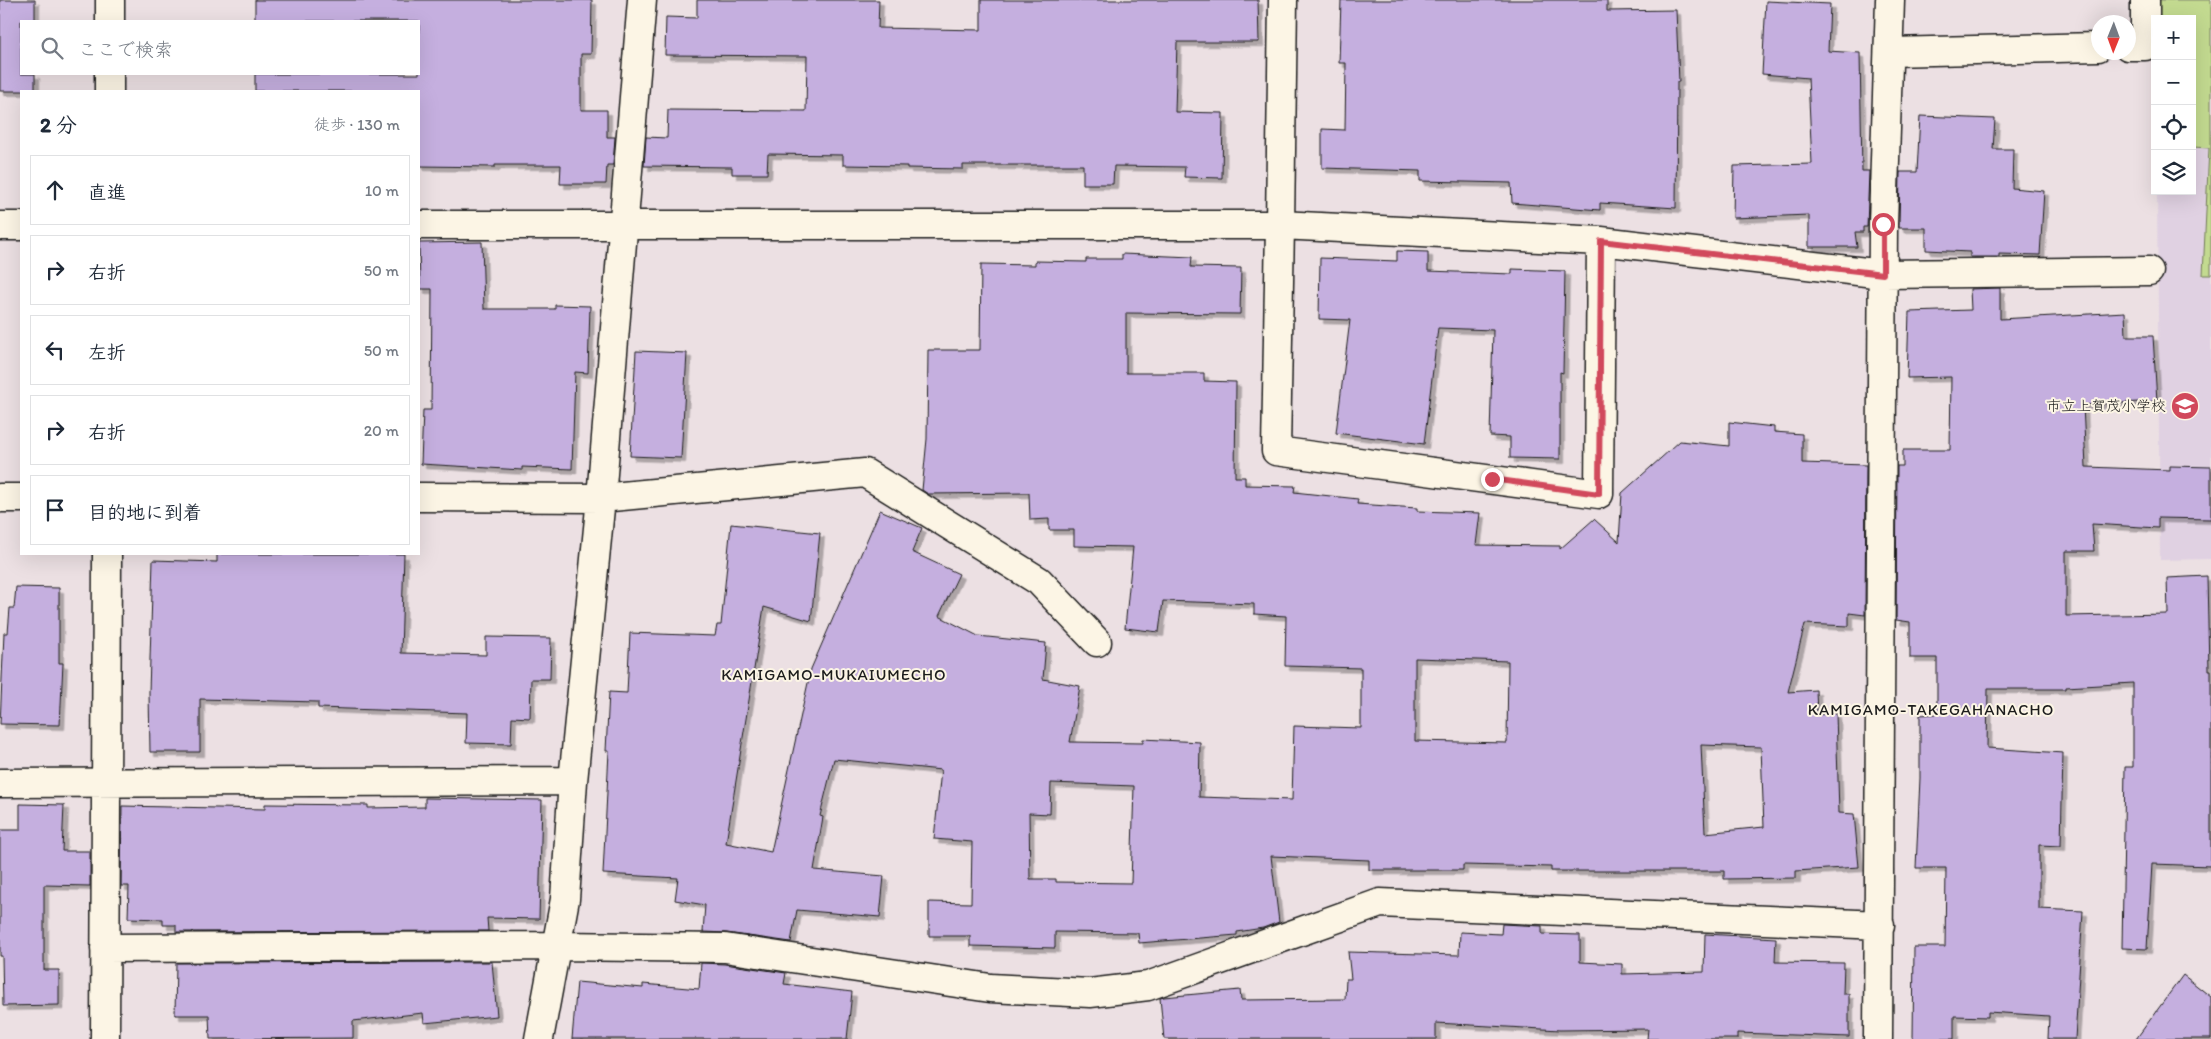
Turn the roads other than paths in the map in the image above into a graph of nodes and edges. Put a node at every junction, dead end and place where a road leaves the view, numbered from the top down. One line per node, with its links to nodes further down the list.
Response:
1 (110, 0): 6 (street)
2 (642, 0): 13 (street)
3 (1283, 0): 14 (street)
4 (1890, 0): 9 (street)
5 (2144, 0): 7 (street)
6 (110, 20)
7 (2136, 46)
8 (2091, 47): 9 (street)
9 (1889, 52): 19 (street)
10 (109, 75): 11 (street)
11 (109, 90)
12 (420, 224): 13 (street)
13 (624, 224): 14 (street); 23 (street)
14 (1280, 225): 17 (street); 17 (street)
15 (0, 226): 16 (street)
16 (20, 226)
17 (1601, 241): 19 (street)
18 (2149, 271): 19 (street)
19 (1883, 274): 29 (street)
20 (420, 497): 23 (street)
21 (0, 498): 22 (street)
22 (20, 498)
23 (602, 498): 25 (street); 26 (street)
24 (107, 555): 28 (street)
25 (1097, 642)
26 (573, 781): 28 (street); 30 (street)
27 (0, 783): 28 (street)
28 (106, 783): 31 (street)
29 (1880, 926): 30 (street); 34 (street)
30 (556, 946): 31 (street); 33 (street)
31 (105, 948): 32 (street)
32 (105, 1039)
33 (538, 1039)
34 (1878, 1039)

